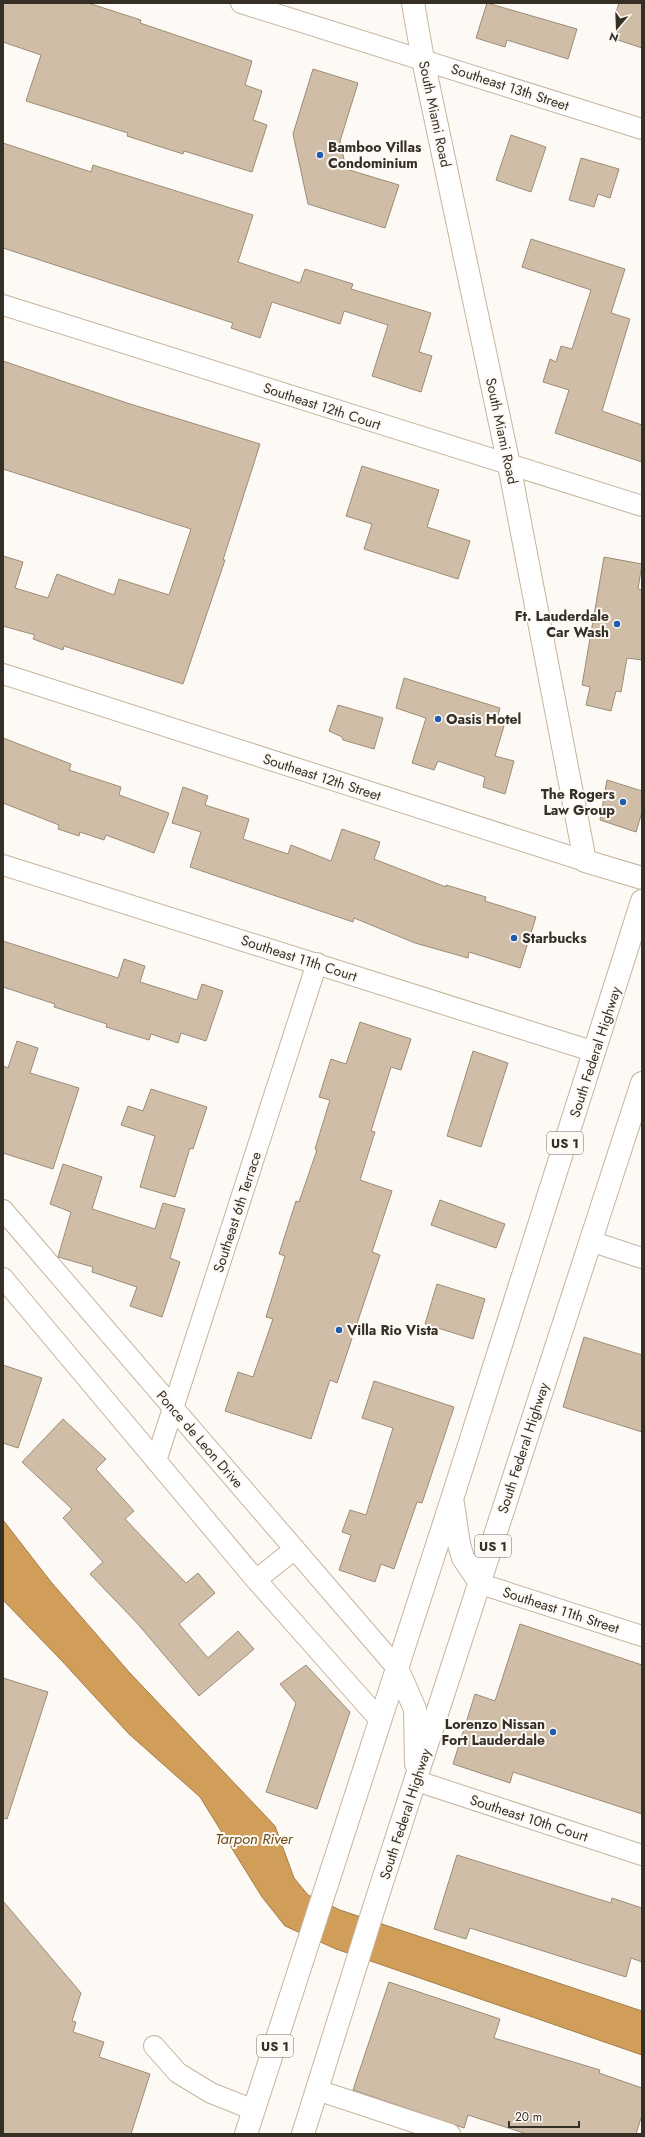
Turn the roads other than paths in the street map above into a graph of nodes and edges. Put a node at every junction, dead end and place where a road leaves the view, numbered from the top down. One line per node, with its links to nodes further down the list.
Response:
1 (241, 3): 3 (street, Southeast 13th Street)
2 (413, 3): 3 (main road, South Miami Road)
3 (423, 60): 4 (street, Southeast 13th Street); 6 (main road, South Miami Road)
4 (642, 129)
5 (3, 305): 6 (street, Southeast 12th Court)
6 (509, 465): 7 (street, Southeast 12th Court); 9 (main road, South Miami Road)
7 (642, 506)
8 (3, 674): 9 (street, Southeast 12th Street)
9 (585, 861): 11 (main road, Southeast 12th Street)
10 (3, 864): 13 (street, Southeast 11th Court)
11 (642, 878)
12 (642, 901): 14 (main road, South Federal Highway / US 1)
13 (317, 963): 14 (street, Southeast 11th Court); 20 (street, Southeast 6th Terrace)
14 (595, 1052): 22 (main road, South Federal Highway / US 1)
15 (642, 1083): 17 (main road, South Federal Highway / US 1)
16 (3, 1210): 20 (street, Ponce de Leon Drive)
17 (590, 1241): 18 (street); 25 (main road, South Federal Highway / US 1)
18 (642, 1258)
19 (3, 1278): 21 (street)
20 (173, 1408): 21 (street, Southeast 6th Terrace); 23 (street, Ponce de Leon Drive)
21 (156, 1461): 24 (street)
22 (452, 1499): 25 (main road); 27 (main road, US 1)
23 (295, 1549): 24 (street); 27 (street, Ponce de Leon Drive)
24 (256, 1580): 28 (street)
25 (480, 1584): 26 (street, Southeast 11th Street); 29 (main road, South Federal Highway / US 1)
26 (642, 1636)
27 (397, 1668): 28 (main road, US 1); 29 (main road)
28 (380, 1720): 33 (main road, US 1)
29 (417, 1781): 30 (street, Southeast 10th Court); 32 (main road, South Federal Highway / US 1)
30 (642, 1855)
31 (154, 2046): 33 (street)
32 (317, 2090): 35 (main road, South Federal Highway / US 1); 36 (street)
33 (254, 2110): 34 (main road, US 1)
34 (246, 2134)
35 (303, 2134)
36 (450, 2134)

